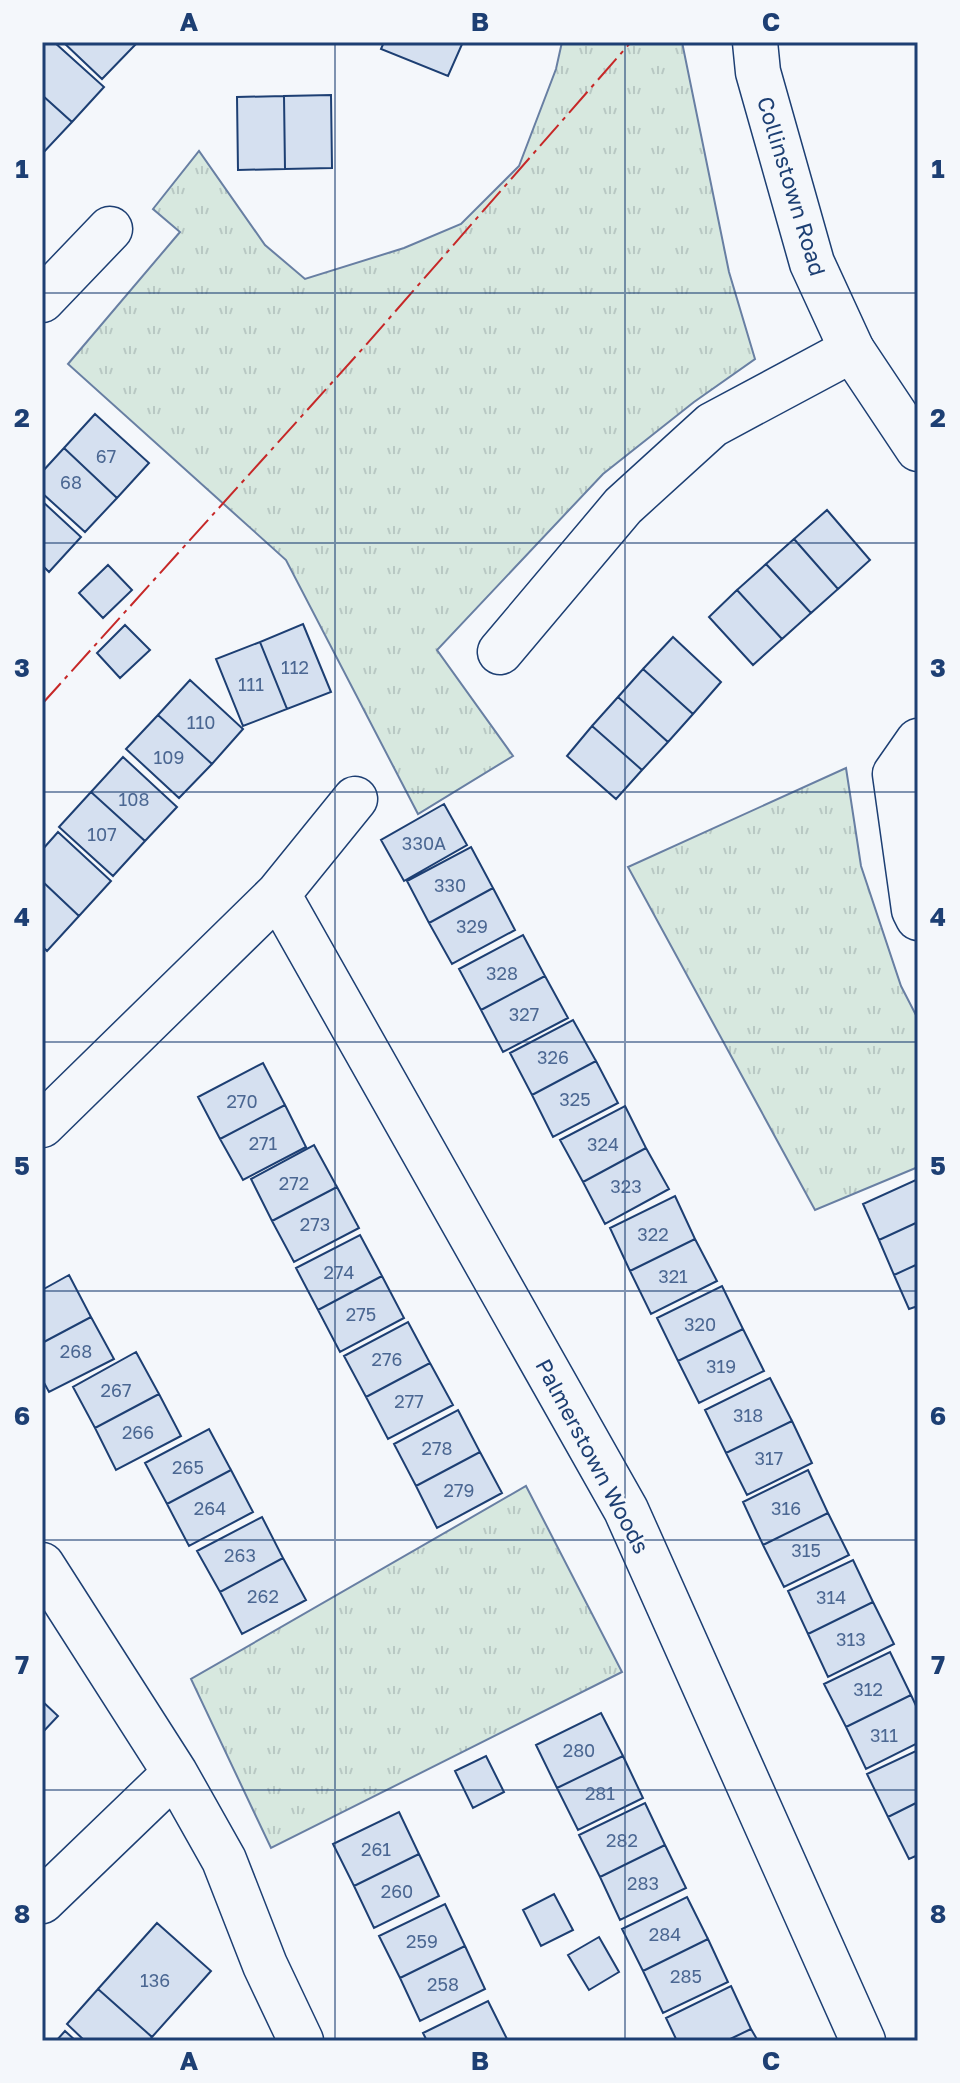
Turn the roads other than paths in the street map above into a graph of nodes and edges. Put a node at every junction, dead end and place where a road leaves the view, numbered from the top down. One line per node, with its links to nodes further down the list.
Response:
1 (755, 42): 4 (street, Collinstown Road)
2 (110, 229): 3 (street)
3 (42, 300)
4 (852, 350): 5 (street, Collinstown Road); 6 (street)
5 (918, 449)
6 (500, 652)
7 (918, 741): 10 (street)
8 (355, 799): 9 (street)
9 (278, 894): 11 (street); 16 (street, Palmerstown Woods)
10 (918, 918)
11 (42, 1125)
12 (42, 1565): 13 (street)
13 (175, 1773): 14 (street); 15 (street)
14 (42, 1901)
15 (301, 2041)
16 (863, 2041)

